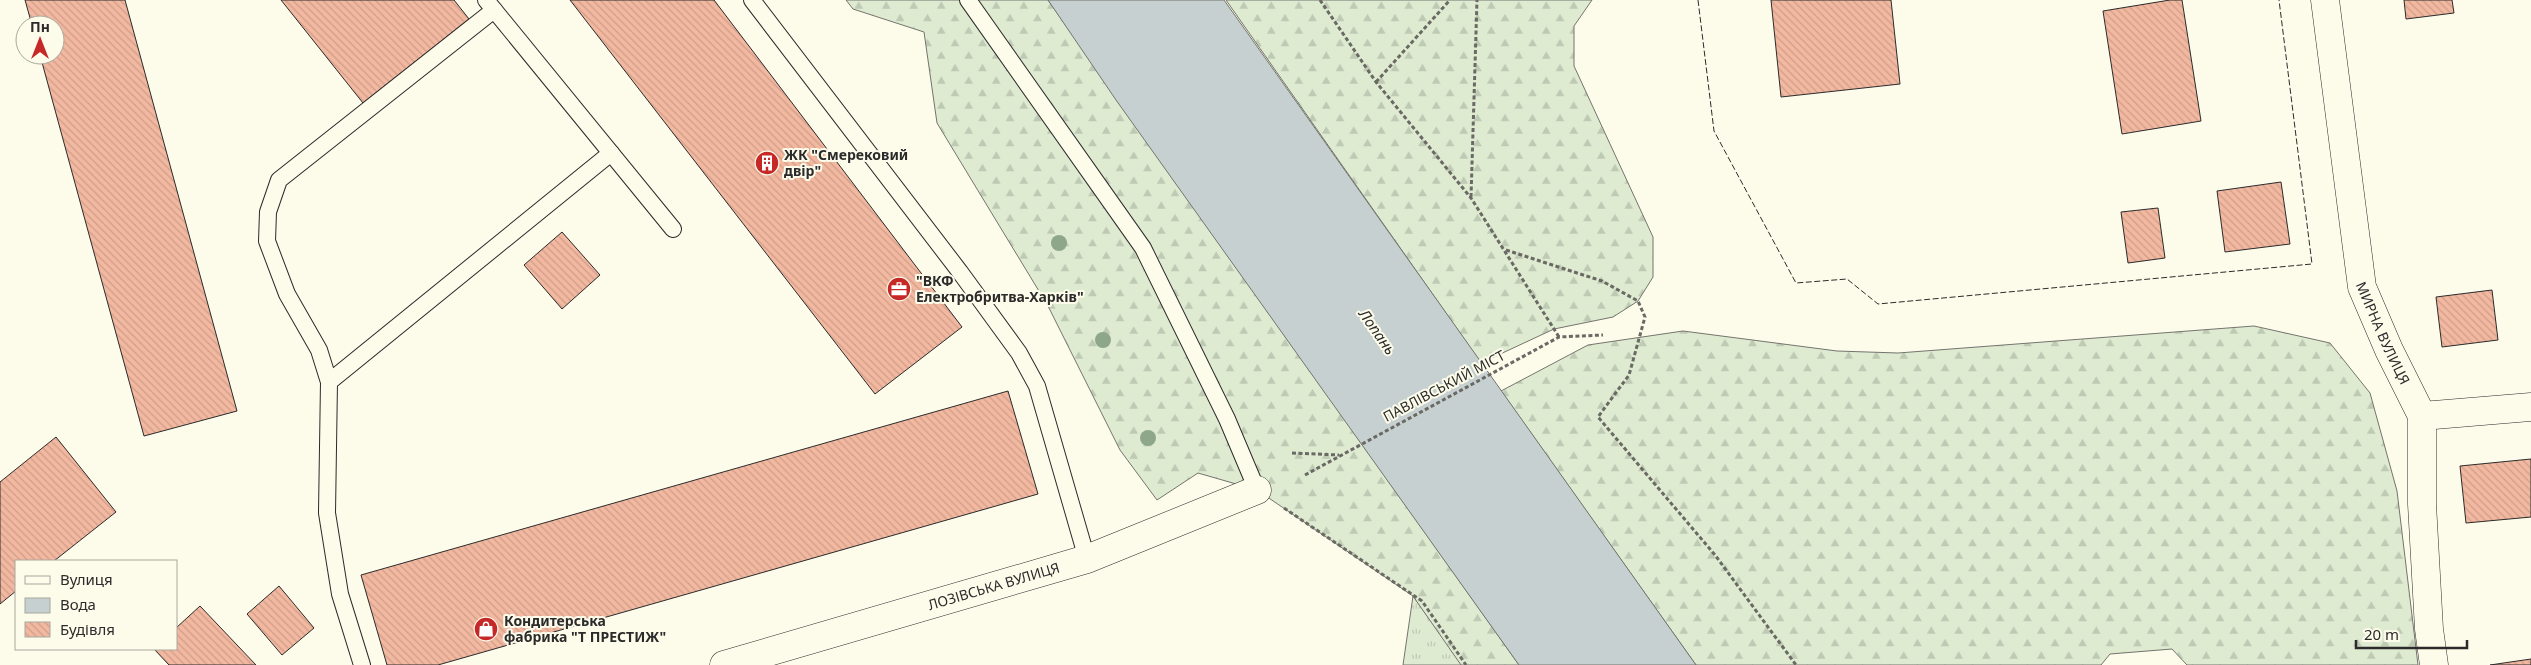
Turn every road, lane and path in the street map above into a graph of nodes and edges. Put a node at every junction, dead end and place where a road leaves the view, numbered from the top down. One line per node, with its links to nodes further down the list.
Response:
1 (752, 0): 22 (lane)
2 (968, 0): 21 (lane)
3 (1320, 0): 8 (path)
4 (1450, 0): 8 (path)
5 (1477, 0): 10 (path)
6 (2325, 0): 17 (street, МИРНА ВУЛИЦЯ)
7 (490, 5): 9 (lane); 15 (lane)
8 (1376, 82): 10 (path)
9 (611, 153): 11 (lane); 15 (lane)
10 (1471, 198): 12 (path)
11 (673, 229)
12 (1506, 250): 14 (path); 26 (path)
13 (1603, 335): 14 (path)
14 (1559, 337): 19 (path, ПАВЛІВСЬКИЙ МІСТ)
15 (329, 382): 23 (lane)
16 (2531, 407): 17 (street)
17 (2422, 416): 27 (street, МИРНА ВУЛИЦЯ)
18 (1292, 454): 19 (path)
19 (1340, 455): 20 (path, ПАВЛІВСЬКИЙ МІСТ)
20 (1305, 475)
21 (1257, 490): 22 (street, ЛОЗІВСЬКА ВУЛИЦЯ); 25 (path)
22 (1087, 559): 24 (street, ЛОЗІВСЬКА ВУЛИЦЯ)
23 (362, 665)
24 (724, 665)
25 (1466, 665)
26 (1796, 665)
27 (2434, 665)

